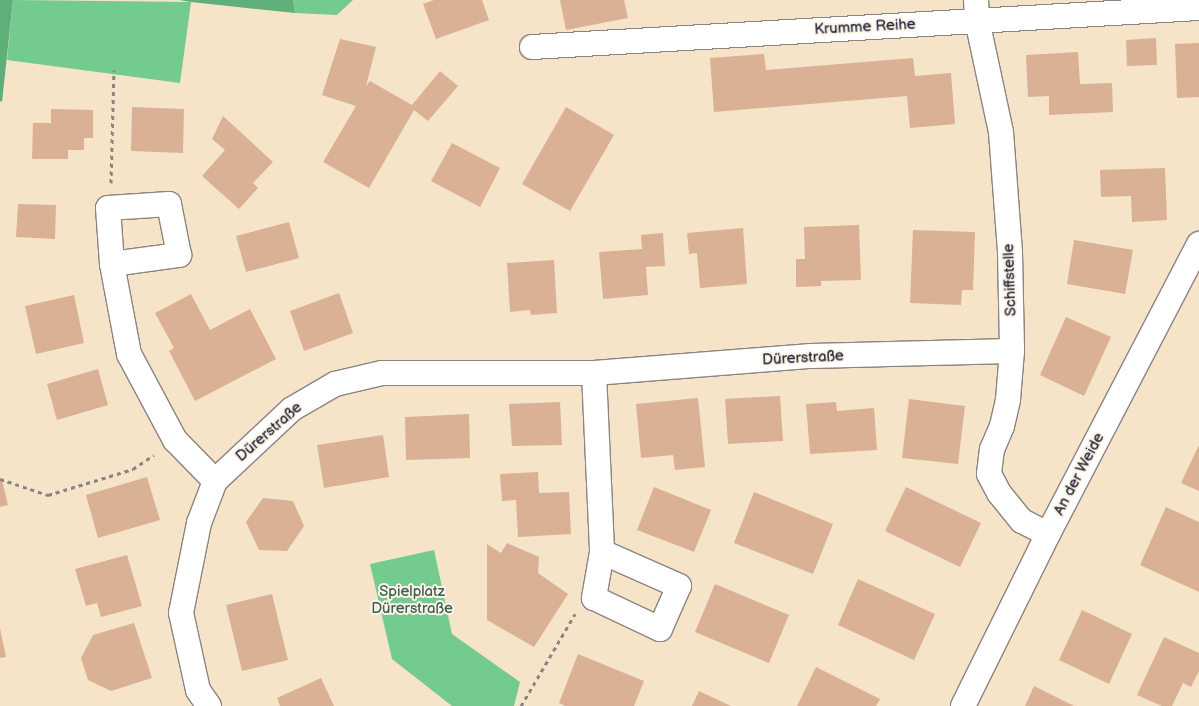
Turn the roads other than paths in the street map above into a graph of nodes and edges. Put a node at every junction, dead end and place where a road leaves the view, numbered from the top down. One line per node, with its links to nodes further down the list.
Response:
1 (1199, 8): 2 (street, Krumme Reihe)
2 (976, 10): 3 (street, Krumme Reihe); 6 (street, Schiffstelle)
3 (532, 47)
4 (1199, 244): 9 (street, An der Weide)
5 (112, 264): 5 (street); 8 (street)
6 (1012, 351): 7 (street, Dürerstraße); 9 (street, Schiffstelle)
7 (594, 373): 8 (street, Dürerstraße); 10 (street)
8 (215, 481): 11 (street, Dürerstraße)
9 (1048, 534): 12 (street, An der Weide)
10 (602, 552): 10 (street)
11 (209, 706)
12 (963, 706)

